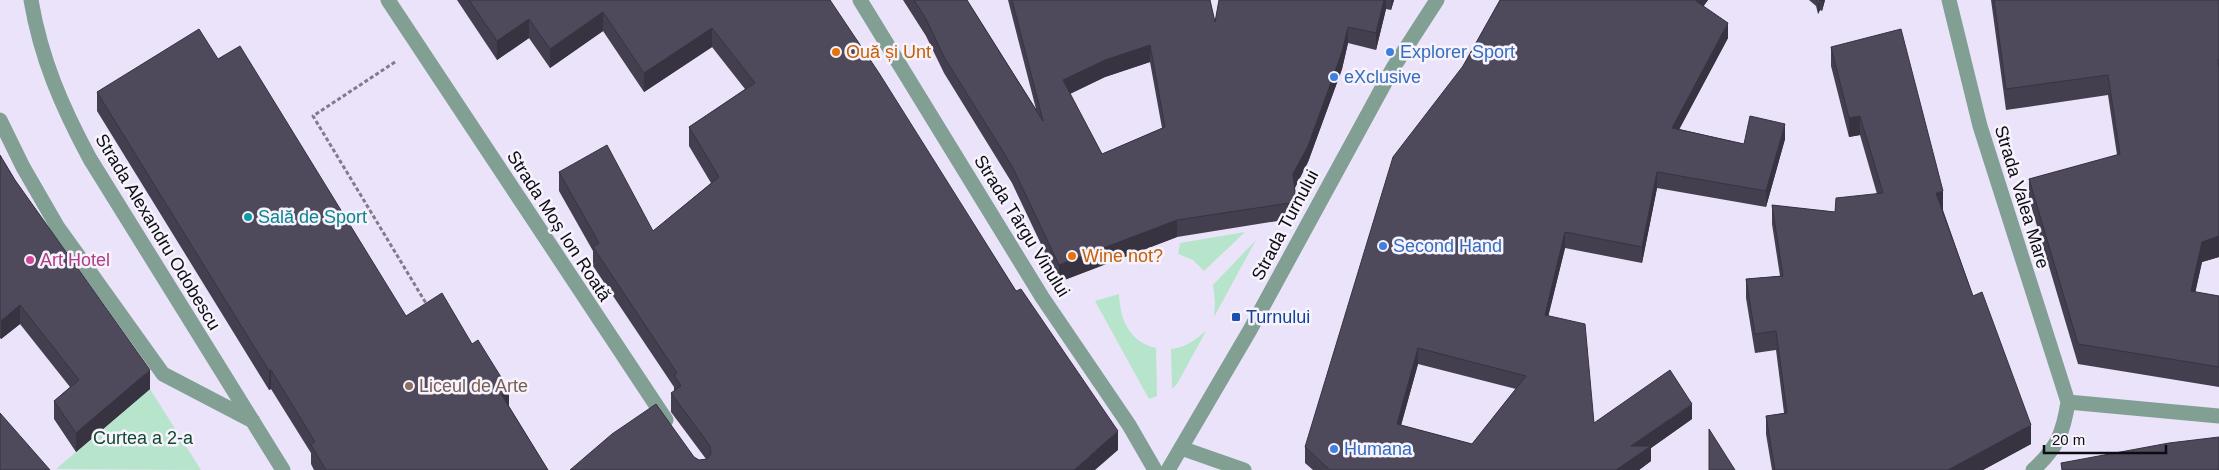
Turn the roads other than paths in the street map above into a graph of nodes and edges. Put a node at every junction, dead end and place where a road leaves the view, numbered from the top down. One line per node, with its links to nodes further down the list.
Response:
1 (31, 0): 9 (street, Strada Alexandru Odobescu)
2 (388, 0): 10 (street, Strada Moș Ion Roată)
3 (860, 0): 13 (street, Strada Târgu Vinului)
4 (1437, 0): 11 (street, Strada Turnului)
5 (1949, 0): 7 (street, Strada Valea Mare)
6 (0, 120): 9 (street)
7 (2068, 402): 8 (street); 16 (street)
8 (2219, 416)
9 (254, 422): 12 (street, Strada Alexandru Odobescu)
10 (675, 433)
11 (1181, 448): 14 (street, Strada Turnului); 15 (street)
12 (283, 470)
13 (1155, 470)
14 (1168, 470)
15 (1244, 470)
16 (2033, 470)

